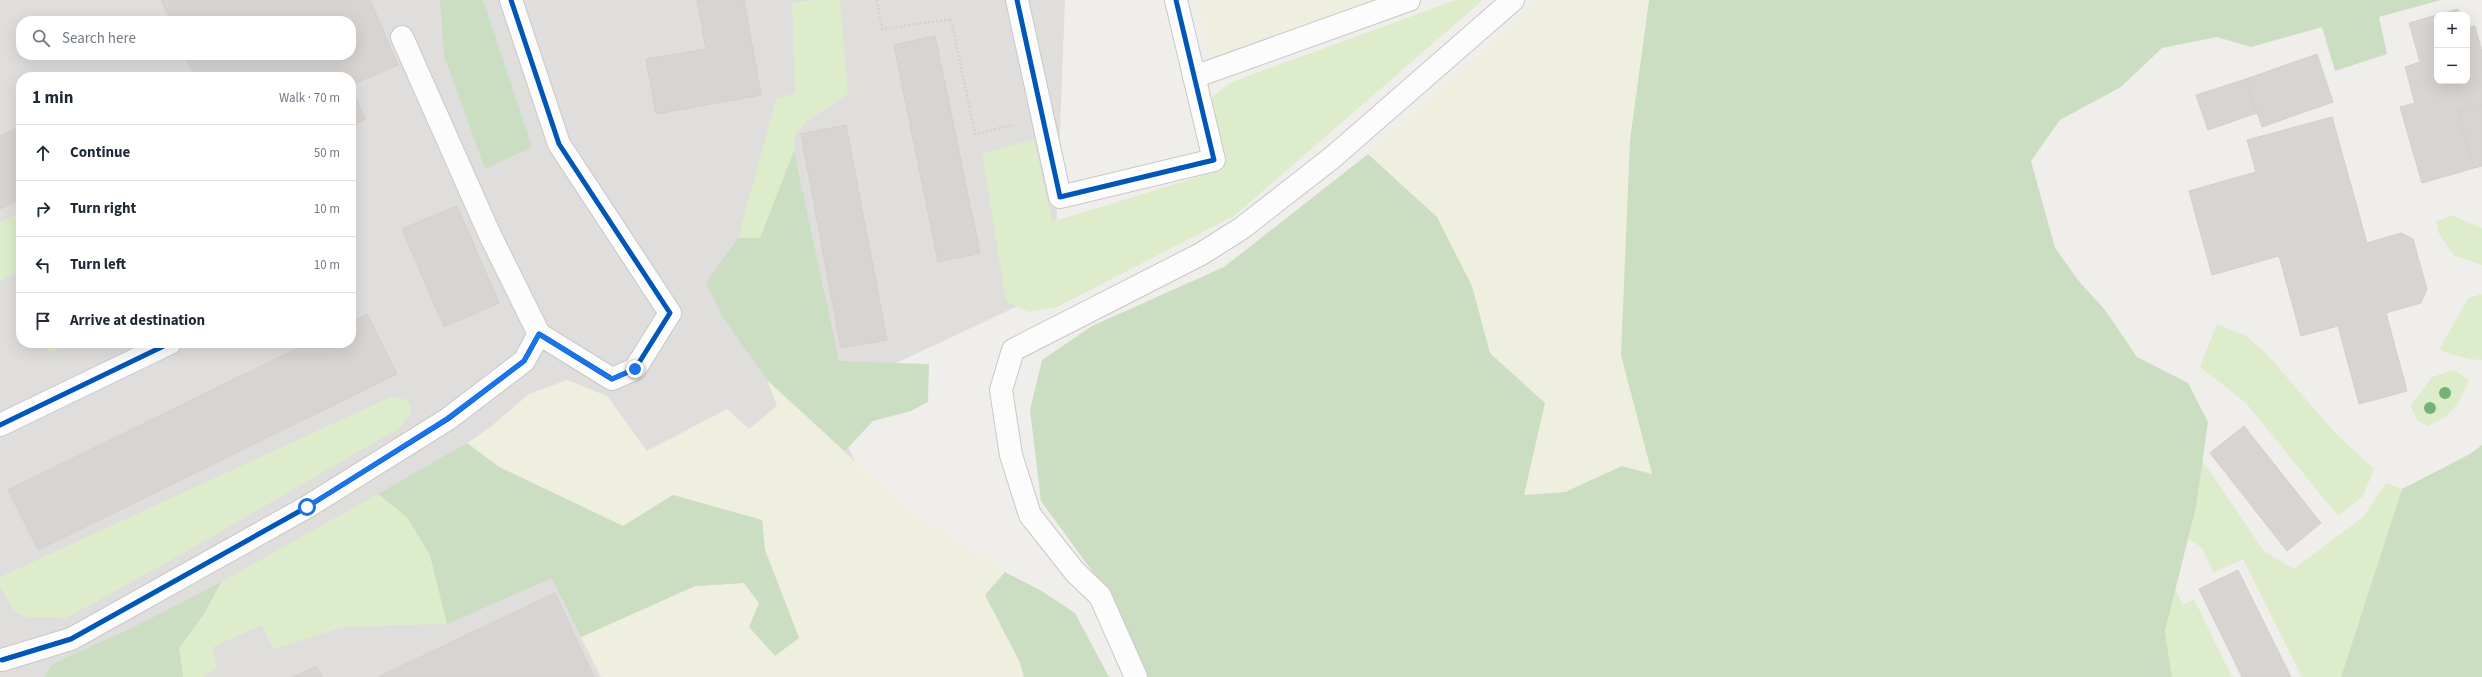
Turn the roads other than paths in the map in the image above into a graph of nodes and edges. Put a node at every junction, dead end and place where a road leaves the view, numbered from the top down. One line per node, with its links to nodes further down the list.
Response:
1 (511, 0): 8 (street)
2 (1017, 0): 7 (street)
3 (1176, 0): 7 (street)
4 (1409, 0): 7 (street)
5 (1513, 0): 12 (street)
6 (402, 37): 8 (street)
7 (1194, 77)
8 (539, 334): 11 (street)
9 (160, 348): 10 (street)
10 (0, 425)
11 (4, 664)
12 (1136, 677)

